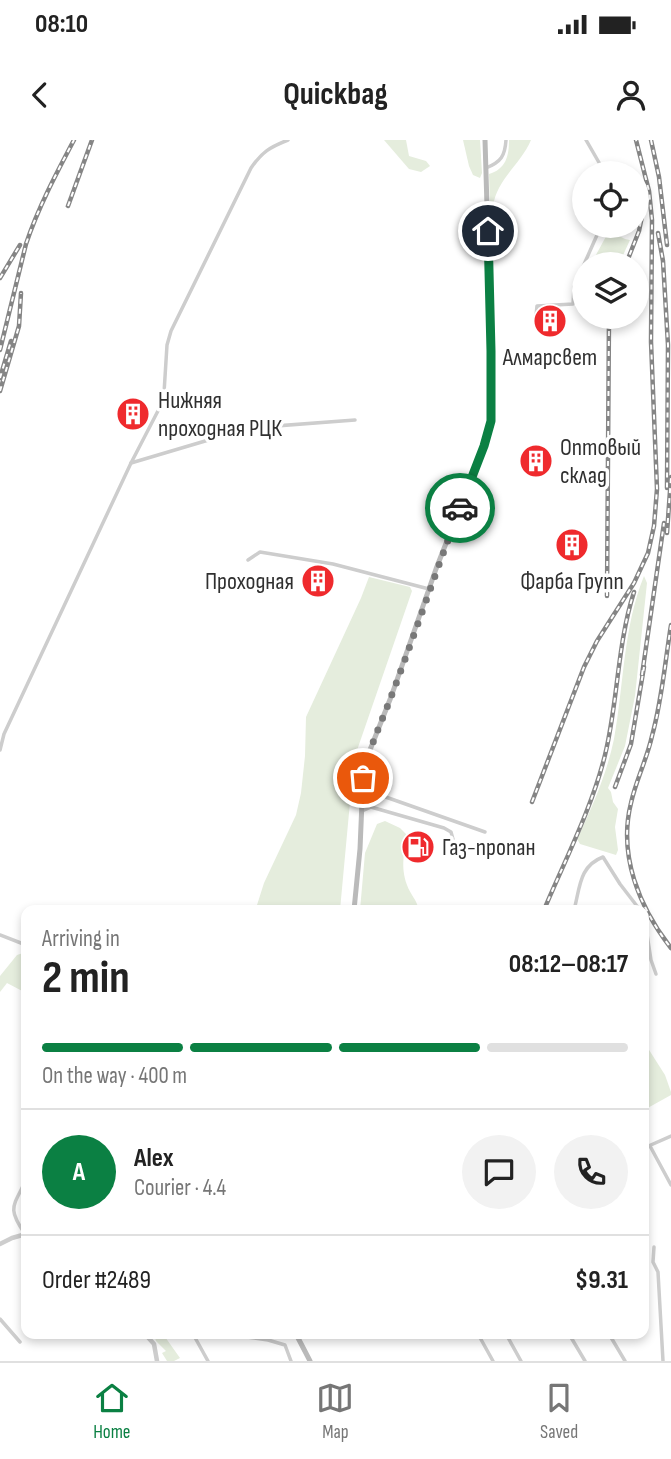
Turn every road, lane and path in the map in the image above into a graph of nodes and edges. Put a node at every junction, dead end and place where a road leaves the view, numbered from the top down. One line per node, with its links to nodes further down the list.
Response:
1 (288, 140): 10 (street)
2 (485, 140): 6 (main road)
3 (506, 140): 6 (street)
4 (586, 140): 5 (street)
5 (598, 161)
6 (486, 168): 12 (main road)
7 (596, 238): 8 (street)
8 (536, 316)
9 (355, 420): 10 (street)
10 (131, 463): 13 (street)
11 (248, 561): 12 (street)
12 (429, 589): 14 (main road)
13 (0, 750)
14 (363, 778): 15 (street); 16 (main road)
15 (380, 795): 16 (street); 17 (street)
16 (362, 807): 18 (street); 19 (main road)
17 (485, 832)
18 (454, 843)
19 (354, 905)
20 (575, 905): 21 (street)
21 (636, 905)
22 (0, 935): 23 (street)
23 (21, 943)
24 (649, 947): 25 (street)
25 (656, 974)
26 (671, 1136): 27 (street)
27 (649, 1146): 28 (street)
28 (671, 1185)
29 (21, 1190): 30 (street)
30 (21, 1227)
31 (21, 1236): 32 (street)
32 (0, 1244)
33 (653, 1247): 52 (street)
34 (0, 1319): 43 (street)
35 (150, 1339): 44 (street)
36 (196, 1339): 45 (street)
37 (258, 1339): 46 (street)
38 (299, 1339): 47 (main road)
39 (481, 1339): 48 (street)
40 (509, 1339): 49 (street)
41 (572, 1339): 50 (street)
42 (612, 1339): 51 (street)
43 (20, 1342)
44 (158, 1361)
45 (208, 1361)
46 (291, 1361)
47 (310, 1361)
48 (493, 1361)
49 (521, 1361)
50 (585, 1361)
51 (625, 1361)
52 (663, 1361)

